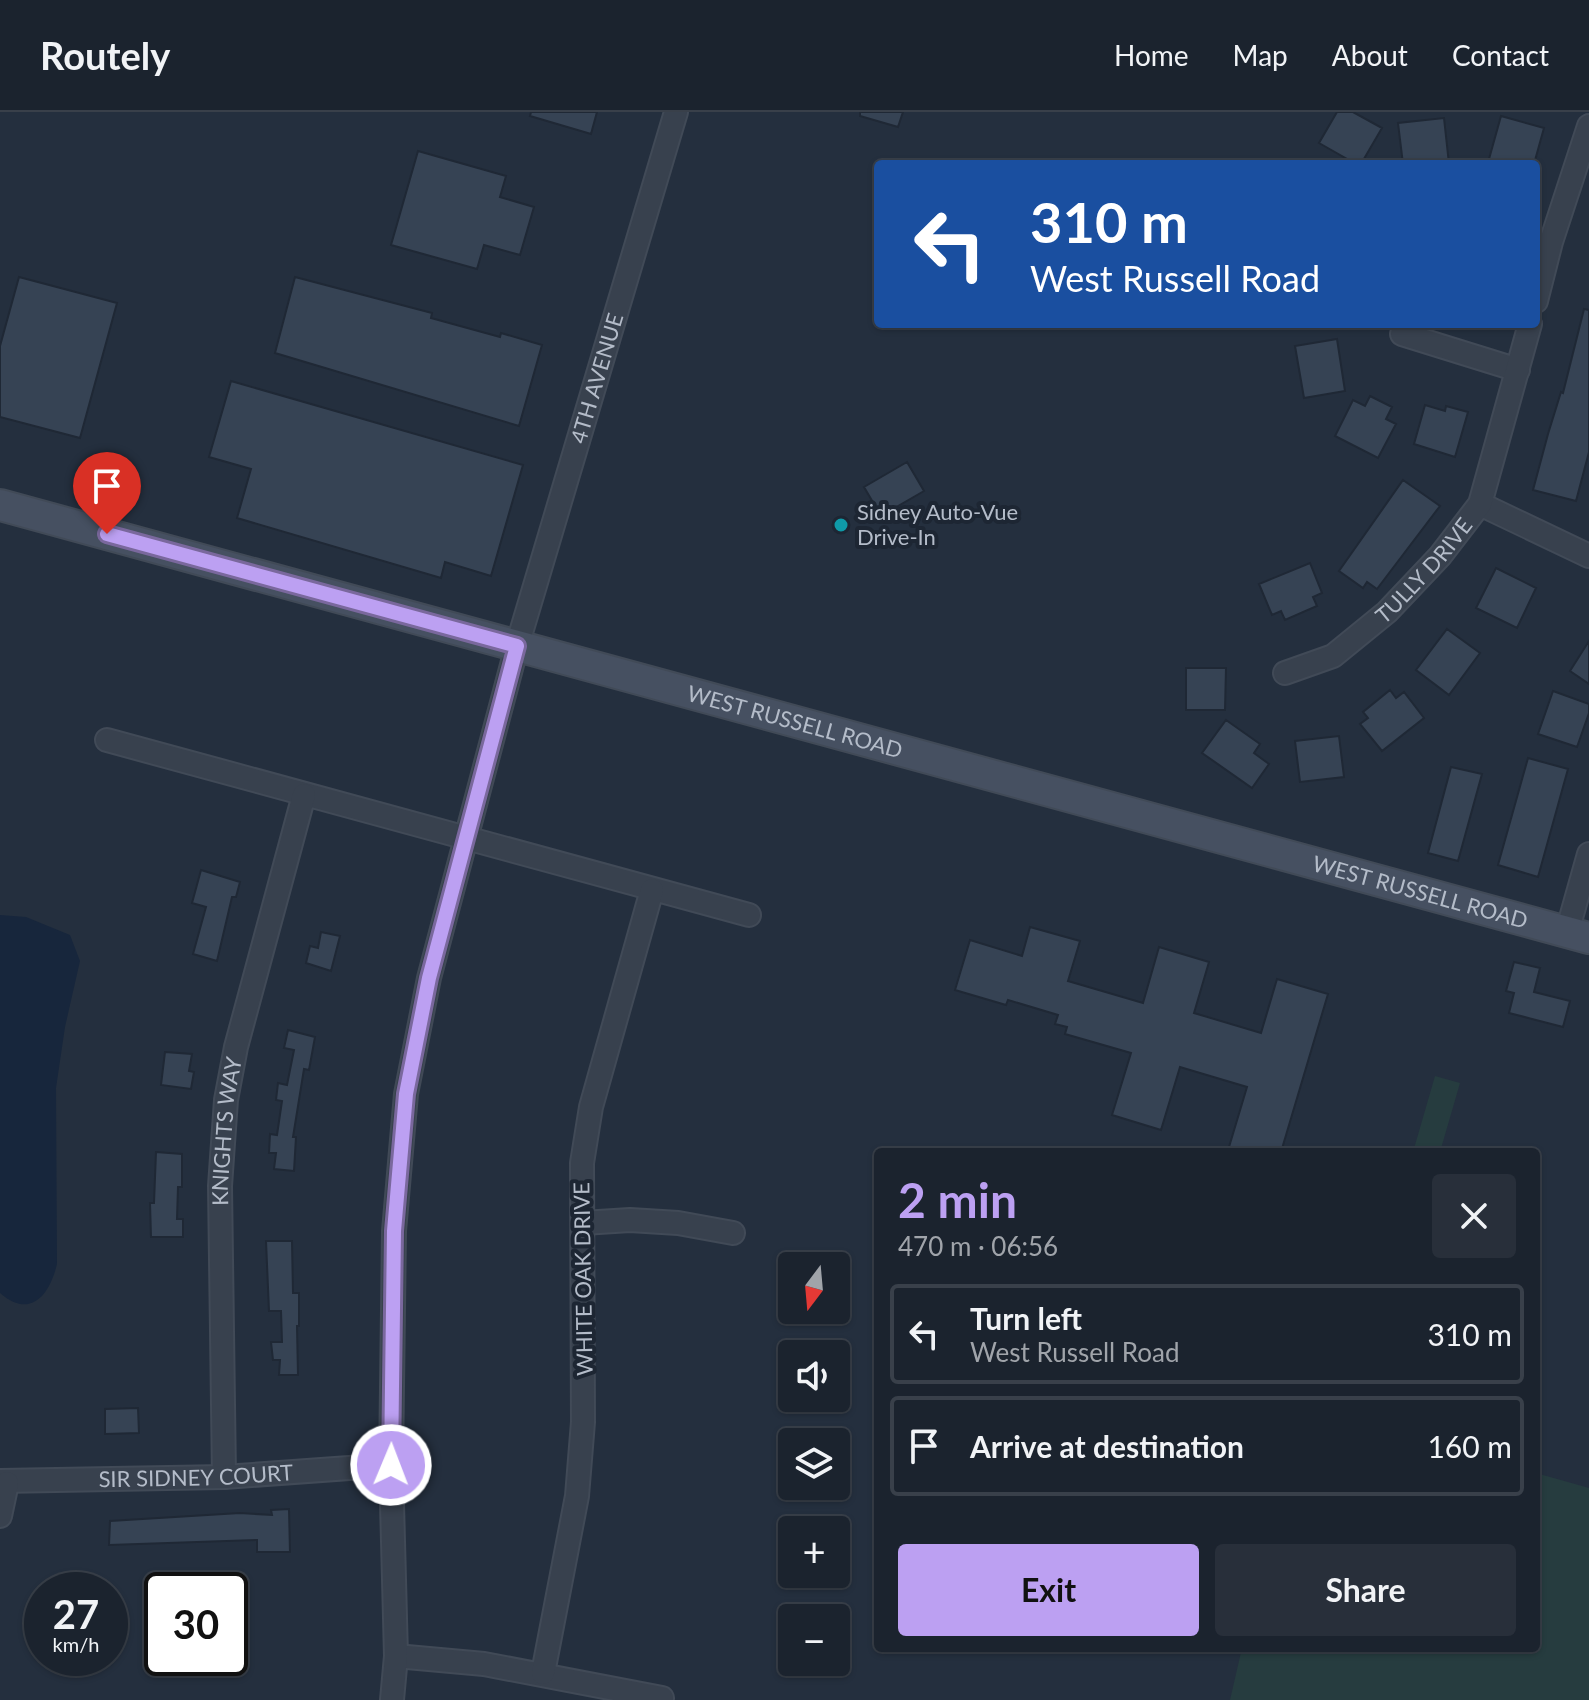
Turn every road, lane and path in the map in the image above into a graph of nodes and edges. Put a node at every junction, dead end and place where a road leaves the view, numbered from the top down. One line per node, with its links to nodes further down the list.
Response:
1 (676, 112): 10 (street, 4TH AVENUE)
2 (1589, 126): 3 (street)
3 (1540, 285)
4 (1529, 328): 6 (street, TULLY DRIVE)
5 (1402, 334): 6 (street)
6 (1518, 370): 7 (street, TULLY DRIVE)
7 (1480, 504): 9 (street); 11 (street, TULLY DRIVE)
8 (0, 505): 10 (street, WEST RUSSELL ROAD)
9 (1589, 556)
10 (517, 646): 14 (street, 4TH AVENUE); 18 (street, WEST RUSSELL ROAD)
11 (1285, 673)
12 (107, 740): 13 (street)
13 (304, 795): 14 (street); 22 (street, KNIGHTS WAY)
14 (465, 838): 16 (street); 21 (street, 4TH AVENUE)
15 (1589, 854): 18 (street)
16 (652, 890): 17 (street); 19 (street, WHITE OAK DRIVE)
17 (749, 915)
18 (1578, 935)
19 (583, 1223): 20 (street); 26 (street, WHITE OAK DRIVE)
20 (733, 1233)
21 (391, 1465): 22 (street, SIR SIDNEY COURT); 25 (street, 4TH AVENUE)
22 (224, 1477): 23 (street, SIR SIDNEY COURT)
23 (3, 1482): 24 (street)
24 (0, 1516)
25 (396, 1656): 26 (street); 28 (street, 4TH AVENUE)
26 (543, 1673): 27 (street)
27 (662, 1698)
28 (392, 1700)

